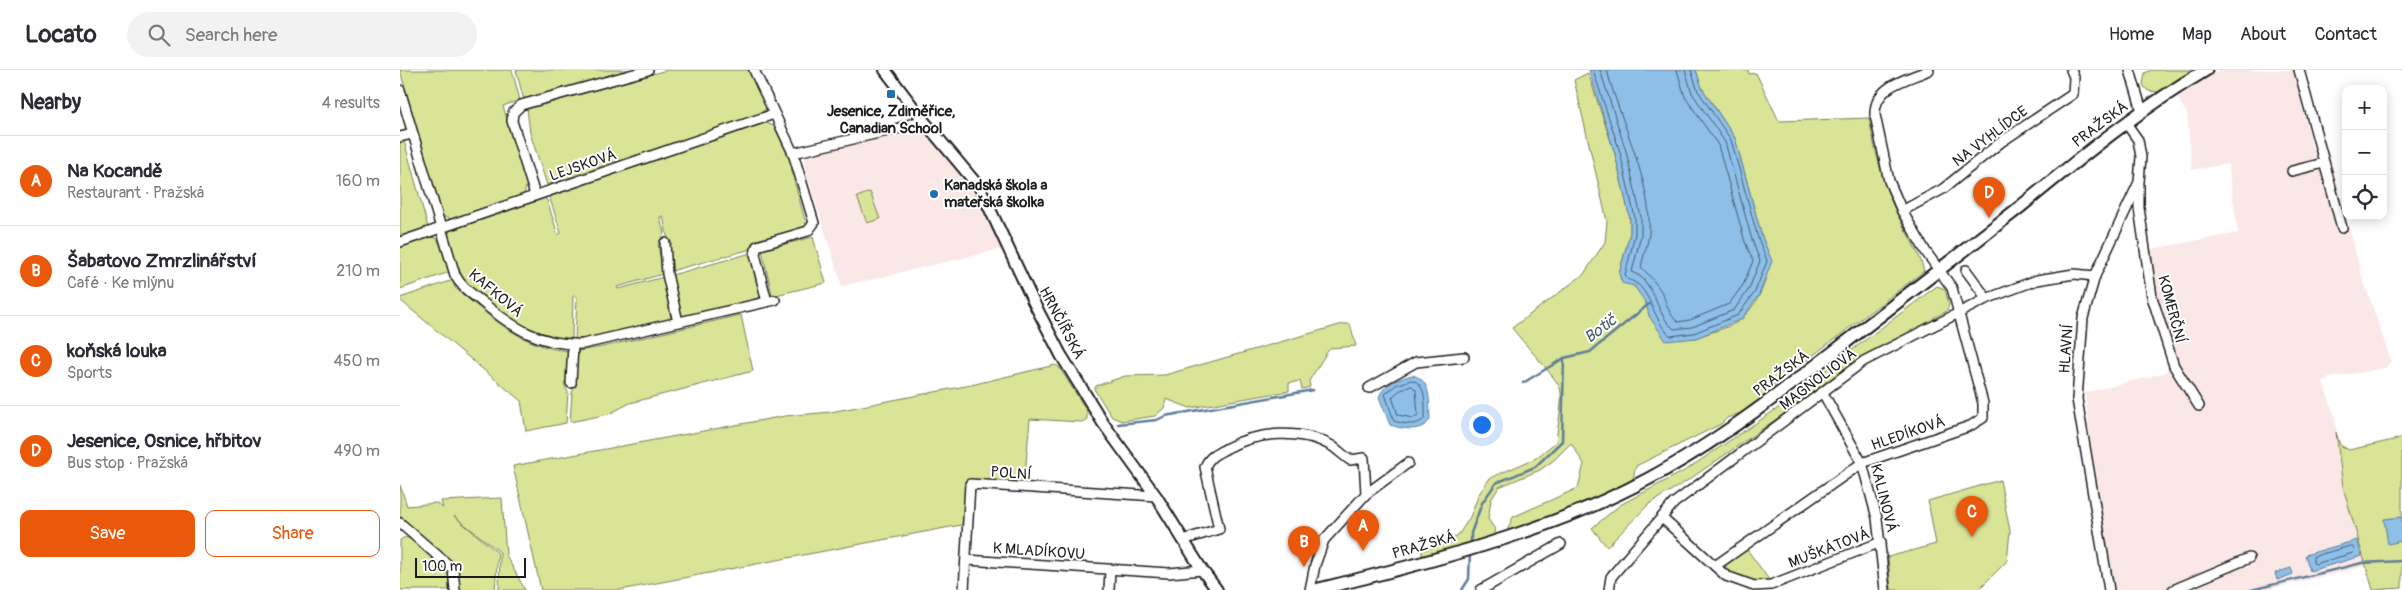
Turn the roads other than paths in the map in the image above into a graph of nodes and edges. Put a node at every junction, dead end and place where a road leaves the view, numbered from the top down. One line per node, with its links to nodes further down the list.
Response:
1 (648, 70): 20 (street)
2 (754, 70): 11 (street)
3 (885, 70): 12 (street, HRNČÍŘSKÁ)
4 (1929, 70): 21 (street, HLEDÍKOVÁ)
5 (2072, 70): 21 (street, NA VYHLÍDCE)
6 (2206, 70): 10 (main road, PRAŽSKÁ)
7 (2299, 70): 17 (street)
8 (2132, 71): 10 (street)
9 (400, 90): 14 (street, KAFKOVÁ)
10 (2142, 111): 13 (main road, PRAŽSKÁ)
11 (774, 114): 16 (street); 20 (street, LEJSKOVÁ)
12 (923, 120): 16 (street); 41 (street, HRNČÍŘSKÁ)
13 (2126, 123): 19 (street, HLAVNÍ); 26 (main road, PRAŽSKÁ)
14 (412, 134): 15 (street); 23 (street, KAFKOVÁ)
15 (400, 137)
16 (793, 153): 31 (street, KAFKOVÁ)
17 (2324, 163): 18 (street); 22 (street)
18 (2292, 171)
19 (2139, 182): 28 (street, HLAVNÍ); 37 (street, KOMERČNÍ)
20 (535, 196): 23 (street, LEJSKOVÁ)
21 (1902, 211): 26 (street, HLEDÍKOVÁ)
22 (2342, 228)
23 (440, 229): 24 (street, LEJSKOVÁ); 32 (street, KAFKOVÁ)
24 (400, 242)
25 (665, 243): 31 (street)
26 (1939, 269): 30 (street, HLEDÍKOVÁ); 59 (main road, PRAŽSKÁ)
27 (1966, 270): 29 (street)
28 (2095, 276): 29 (street, MAGNOLIOVÁ); 62 (street, HLAVNÍ)
29 (1987, 299): 30 (street, MAGNOLIOVÁ)
30 (1959, 313): 36 (street, MAGNOLIOVÁ); 39 (street, HLEDÍKOVÁ)
31 (678, 322): 32 (street, KAFKOVÁ)
32 (573, 344): 34 (street)
33 (1464, 357): 35 (street)
34 (571, 383)
35 (1369, 388)
36 (1823, 393): 39 (street, KALINOVÁ); 42 (street, MAGNOLIOVÁ)
37 (2199, 406)
38 (1408, 463): 40 (street)
39 (1862, 463): 46 (street, KALINOVÁ); 50 (street, HLEDÍKOVÁ)
40 (1366, 494): 45 (street); 58 (street)
41 (1156, 496): 45 (street, HRNČÍŘSKÁ); 49 (street, POLNÍ)
42 (1662, 518): 50 (street, MUŠKÁTOVÁ); 53 (street, MAGNOLIOVÁ)
43 (404, 526): 44 (street); 54 (street)
44 (400, 536)
45 (1183, 540): 52 (street, HRNČÍŘSKÁ)
46 (1881, 542): 50 (street, MUŠKÁTOVÁ); 61 (street, KALINOVÁ)
47 (1561, 544): 60 (street)
48 (2249, 558): 63 (street)
49 (966, 560): 51 (street, K MLADÍKOVU); 55 (street, POLNÍ)
50 (1715, 566)
51 (1110, 570): 52 (street, K MLADÍKOVU); 56 (street)
52 (1202, 570): 57 (street, HRNČÍŘSKÁ)
53 (1609, 589)
54 (454, 590)
55 (964, 590)
56 (1109, 590)
57 (1217, 590)
58 (1310, 590)
59 (1315, 590)
60 (1481, 590)
61 (1885, 590)
62 (2109, 590)
63 (2173, 590)

